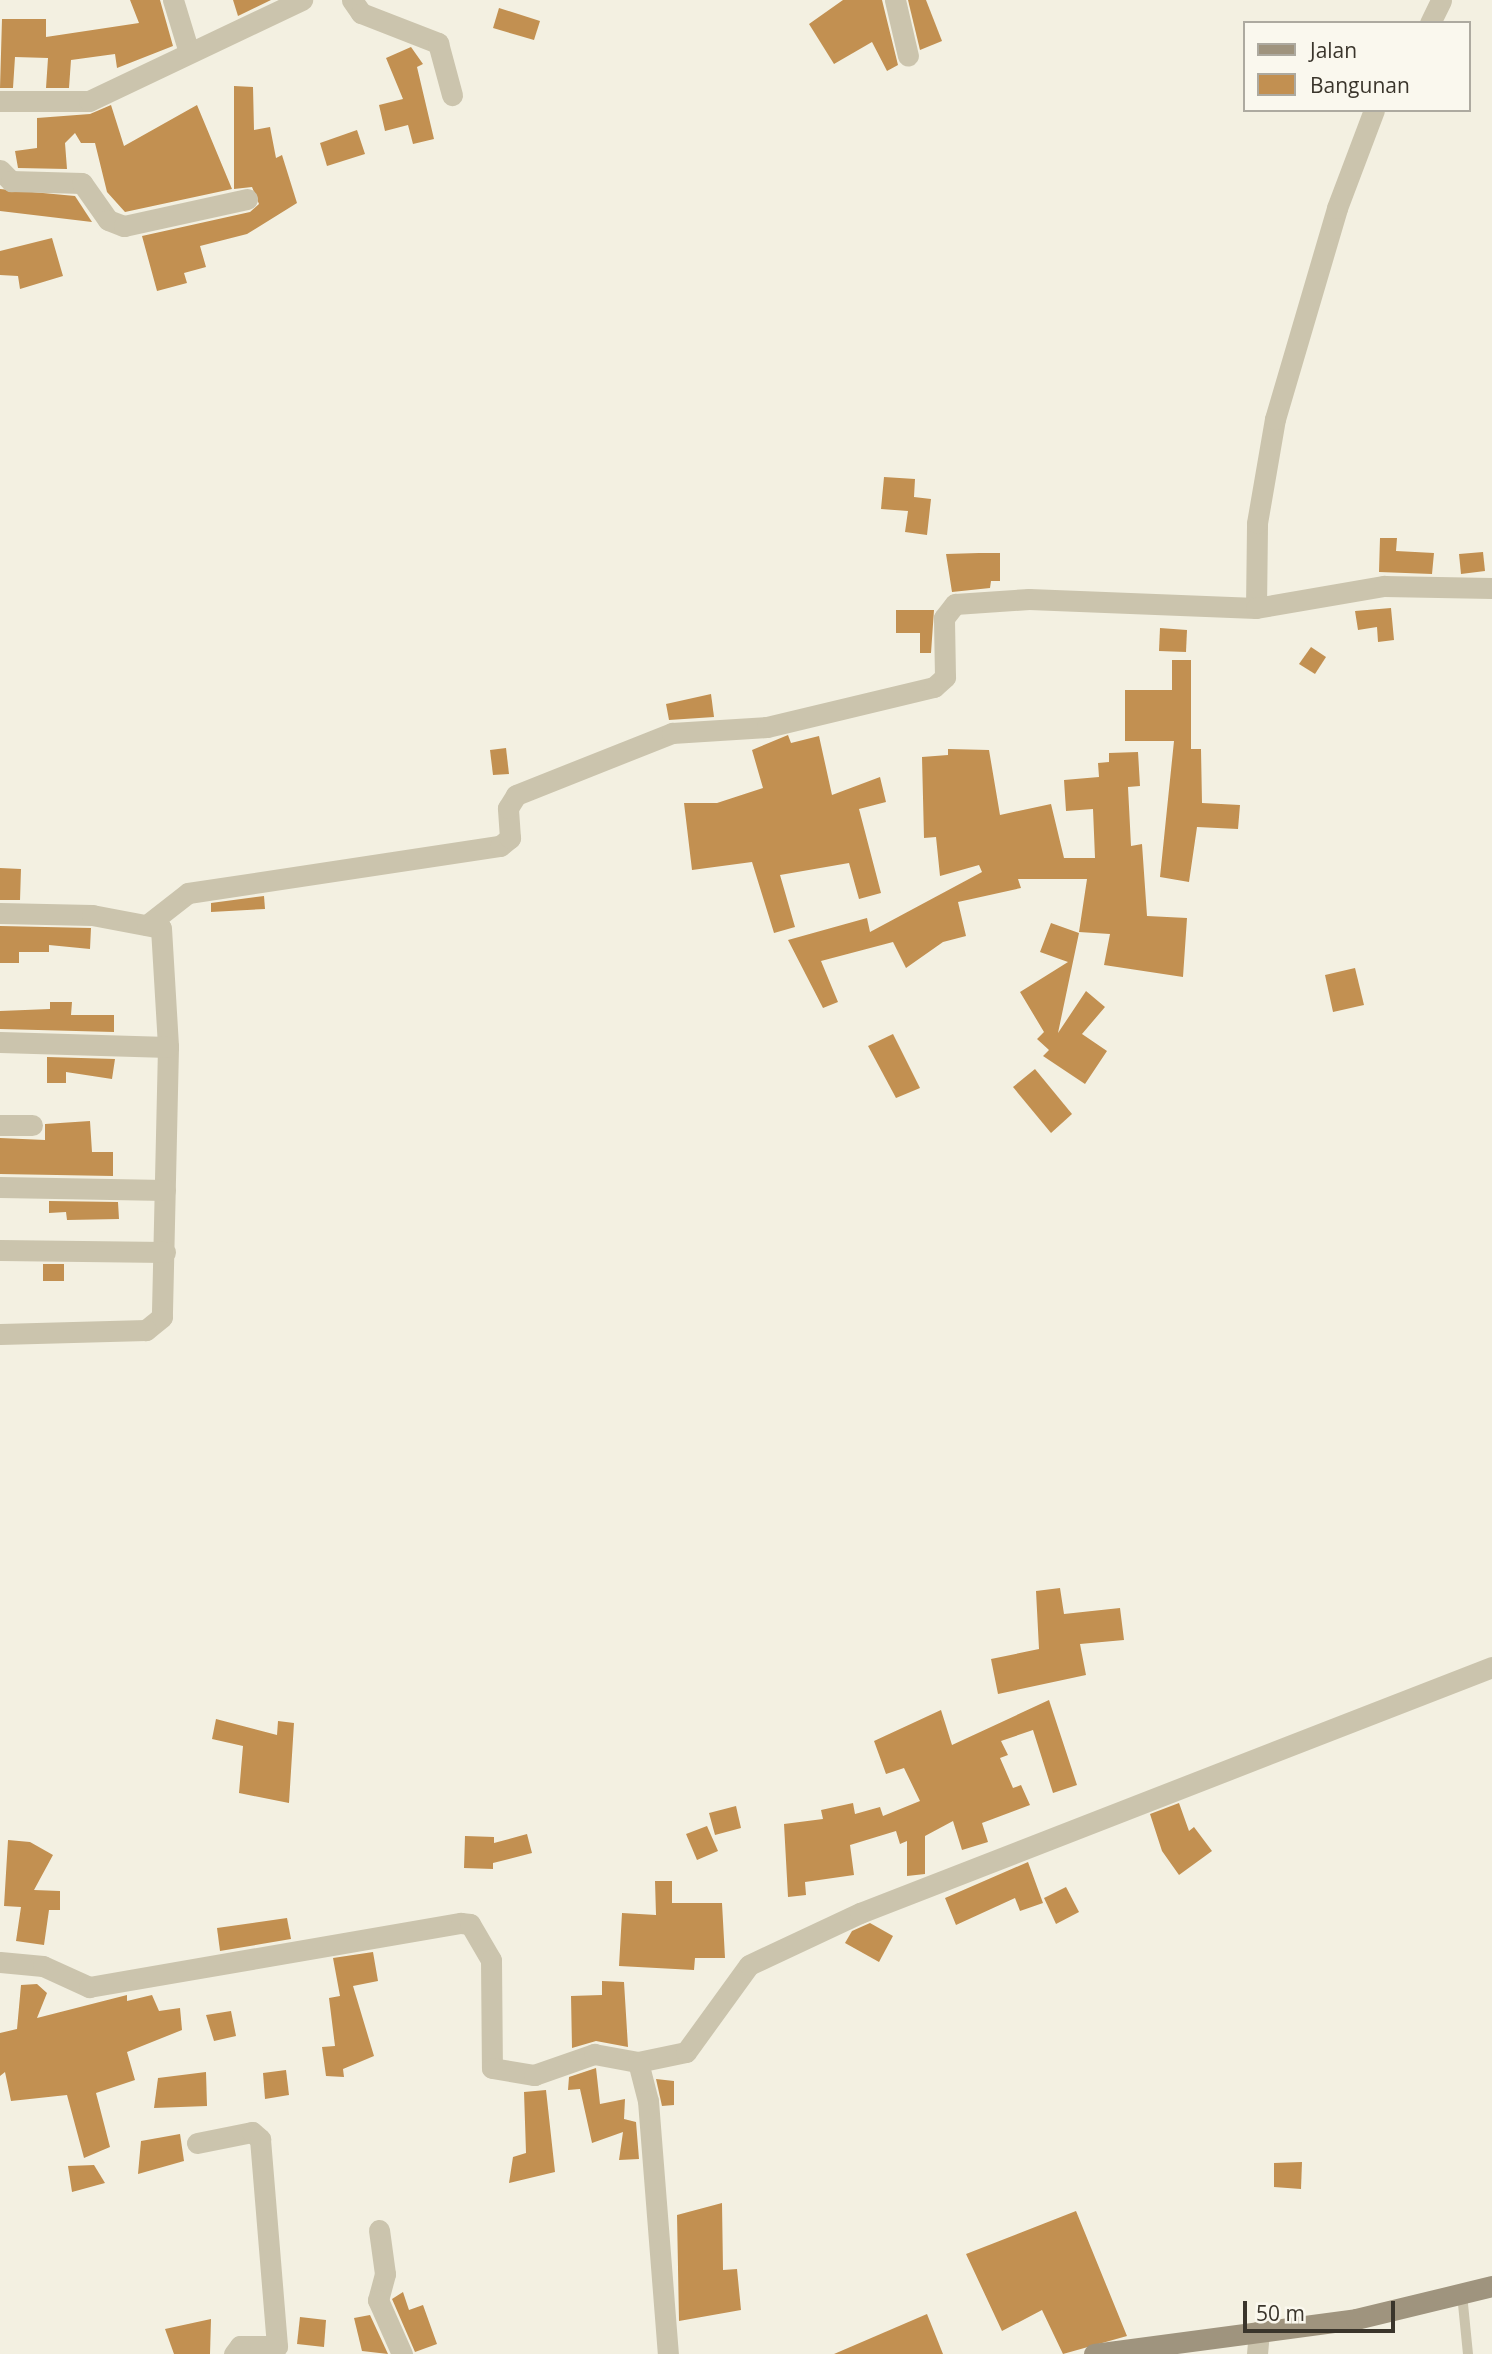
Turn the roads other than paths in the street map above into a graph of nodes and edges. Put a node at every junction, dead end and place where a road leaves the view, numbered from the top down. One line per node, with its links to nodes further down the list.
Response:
1 (173, 0): 7 (street)
2 (302, 0): 7 (street)
3 (352, 0): 9 (street)
4 (895, 0): 8 (street)
5 (1441, 0): 6 (street)
6 (1431, 21)
7 (188, 49): 10 (street)
8 (908, 56)
9 (452, 95)
10 (0, 101)
11 (1373, 112): 15 (street)
12 (0, 170): 13 (street)
13 (247, 199)
14 (1492, 588): 15 (street)
15 (1256, 608): 17 (street)
16 (0, 913): 17 (street)
17 (147, 925): 19 (street)
18 (0, 1042): 19 (street)
19 (168, 1046): 23 (street)
20 (0, 1125): 21 (street)
21 (32, 1125)
22 (0, 1187): 23 (street)
23 (165, 1189): 25 (street)
24 (0, 1250): 25 (street)
25 (165, 1252): 26 (street)
26 (0, 1334)
27 (1492, 1667): 29 (street)
28 (0, 1962): 29 (street)
29 (638, 2062): 37 (street)
30 (197, 2143): 35 (street)
31 (379, 2230): 36 (street)
32 (1492, 2286): 33 (street)
33 (1462, 2294): 34 (street); 40 (lane)
34 (1259, 2331): 38 (street); 39 (street)
35 (234, 2354)
36 (402, 2354)
37 (668, 2354)
38 (1094, 2354)
39 (1257, 2354)
40 (1468, 2354)

